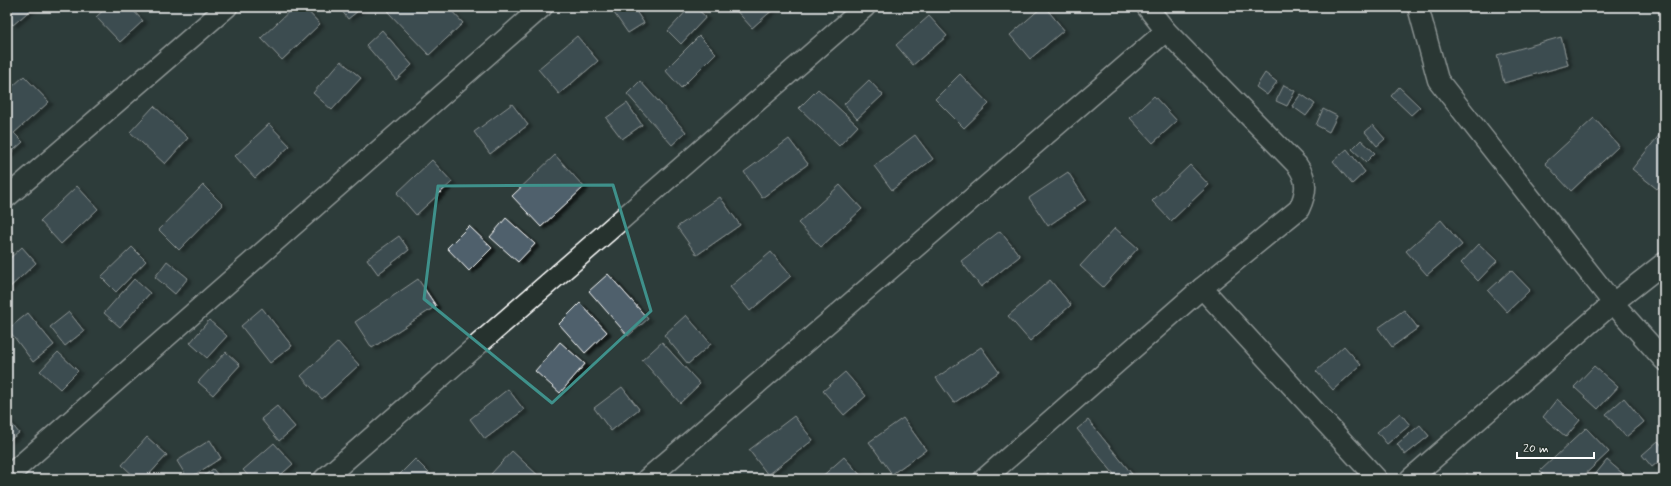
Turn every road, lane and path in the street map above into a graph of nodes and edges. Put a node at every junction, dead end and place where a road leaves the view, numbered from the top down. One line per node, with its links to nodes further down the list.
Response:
1 (227, 7): 7 (street)
2 (542, 7): 12 (street)
3 (865, 7): 13 (street)
4 (1147, 7): 6 (street)
5 (1418, 7): 10 (street)
6 (1166, 31): 9 (street); 14 (street)
7 (7, 197)
8 (1664, 263): 10 (street)
9 (1202, 288): 15 (street); 16 (street)
10 (1613, 303): 11 (street); 17 (street)
11 (1664, 360)
12 (7, 477)
13 (324, 479)
14 (647, 479)
15 (984, 479)
16 (1376, 479)
17 (1410, 479)

